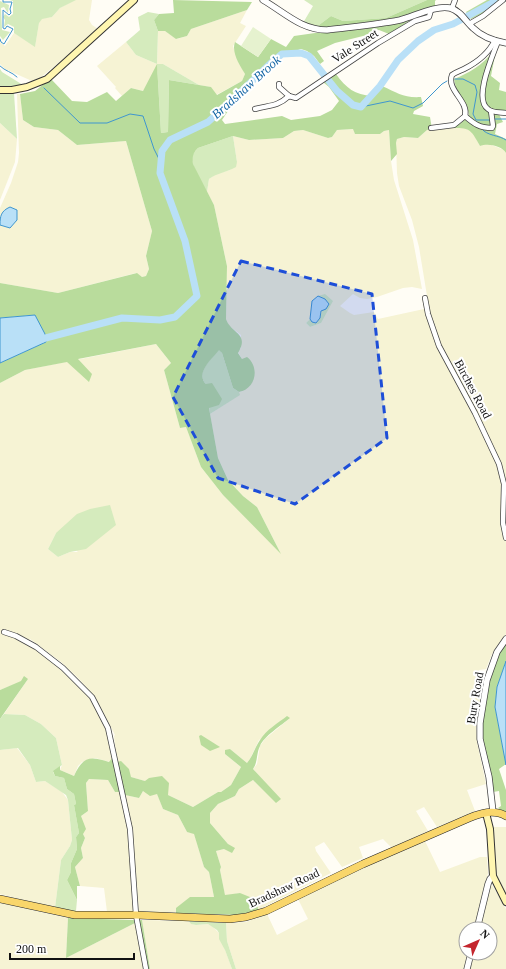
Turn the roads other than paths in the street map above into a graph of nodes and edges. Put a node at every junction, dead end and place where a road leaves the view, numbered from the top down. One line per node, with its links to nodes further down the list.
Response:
1 (134, 0): 11 (main road)
2 (263, 0): 6 (street)
3 (455, 0): 5 (street)
4 (504, 0): 7 (street)
5 (452, 8): 6 (street); 7 (street)
6 (431, 10): 12 (street, Vale Street)
7 (468, 22): 8 (street)
8 (496, 41): 9 (street); 14 (street); 16 (street)
9 (506, 44)
10 (279, 84): 12 (street)
11 (0, 90)
12 (289, 96): 13 (street)
13 (255, 109)
14 (491, 111): 15 (street); 16 (street)
15 (506, 113)
16 (465, 116): 17 (street)
17 (431, 128)
18 (426, 298): 19 (street, Birches Road)
19 (506, 538)
20 (4, 632): 27 (street)
21 (506, 639): 22 (street, Bury Road)
22 (489, 812): 23 (main road); 24 (main road); 27 (main road, Bradshaw Road)
23 (506, 816)
24 (493, 876): 26 (main road); 28 (street)
25 (0, 899): 27 (main road, Bradshaw Road)
26 (506, 902)
27 (136, 915): 29 (street)
28 (479, 921)
29 (146, 969)

